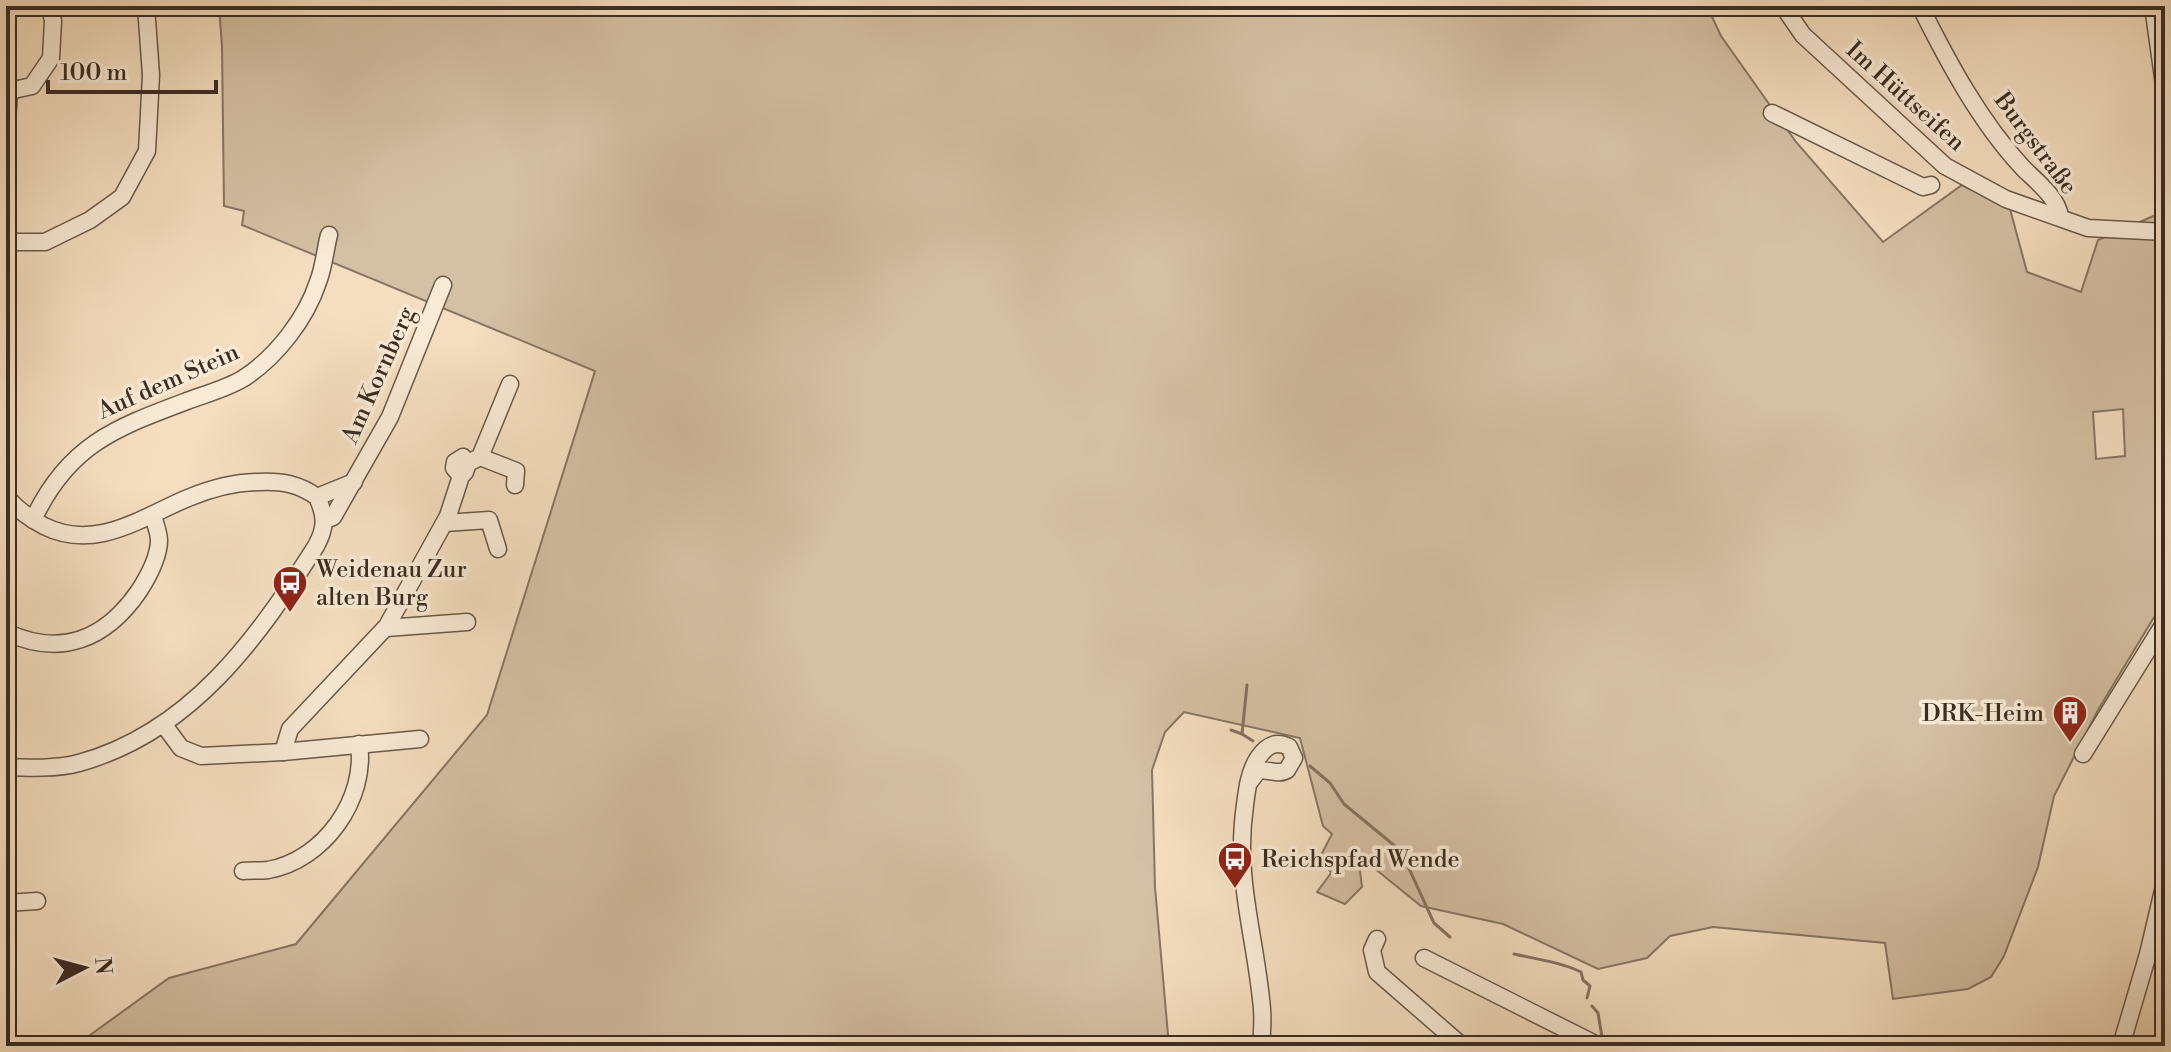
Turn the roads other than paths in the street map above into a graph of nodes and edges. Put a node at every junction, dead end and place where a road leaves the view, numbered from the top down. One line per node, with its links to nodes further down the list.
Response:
1 (50, 6): 7 (street)
2 (146, 6): 15 (street)
3 (1783, 6): 11 (street, Im Hüttseifen)
4 (1920, 6): 12 (street, Burgstraße)
5 (2153, 6): 8 (street)
6 (6, 64): 7 (street)
7 (9, 91): 10 (street)
8 (2165, 92)
9 (1772, 113): 11 (street)
10 (6, 137)
11 (1945, 166): 12 (street, Im Hüttseifen)
12 (2060, 216): 13 (street, Burgstraße)
13 (2165, 232)
14 (329, 235): 24 (street, Auf dem Stein)
15 (6, 242)
16 (443, 285): 19 (street, Am Kornberg)
17 (510, 384): 18 (street)
18 (470, 465): 20 (street); 26 (street)
19 (354, 482): 22 (street, Am Kornberg); 25 (street, Am Kornberg)
20 (515, 485)
21 (6, 496): 24 (street)
22 (317, 497): 23 (street); 25 (street)
23 (153, 516): 24 (street); 31 (street)
24 (33, 520)
25 (325, 520): 32 (street, Am Kornberg)
26 (445, 523): 27 (street); 30 (street)
27 (498, 549)
28 (467, 622): 30 (street)
29 (2165, 622): 36 (street)
30 (386, 628): 35 (street)
31 (6, 632)
32 (164, 725): 35 (street); 37 (street, Am Kornberg)
33 (420, 739): 34 (street)
34 (359, 744): 35 (street); 39 (street)
35 (283, 752)
36 (2083, 754)
37 (6, 767)
38 (1248, 784): 45 (street)
39 (243, 871)
40 (2165, 882): 48 (street)
41 (37, 901): 42 (street)
42 (6, 903)
43 (1377, 939): 46 (street)
44 (1424, 958): 47 (street)
45 (1261, 1046)
46 (1462, 1046)
47 (1599, 1046)
48 (2121, 1046)

